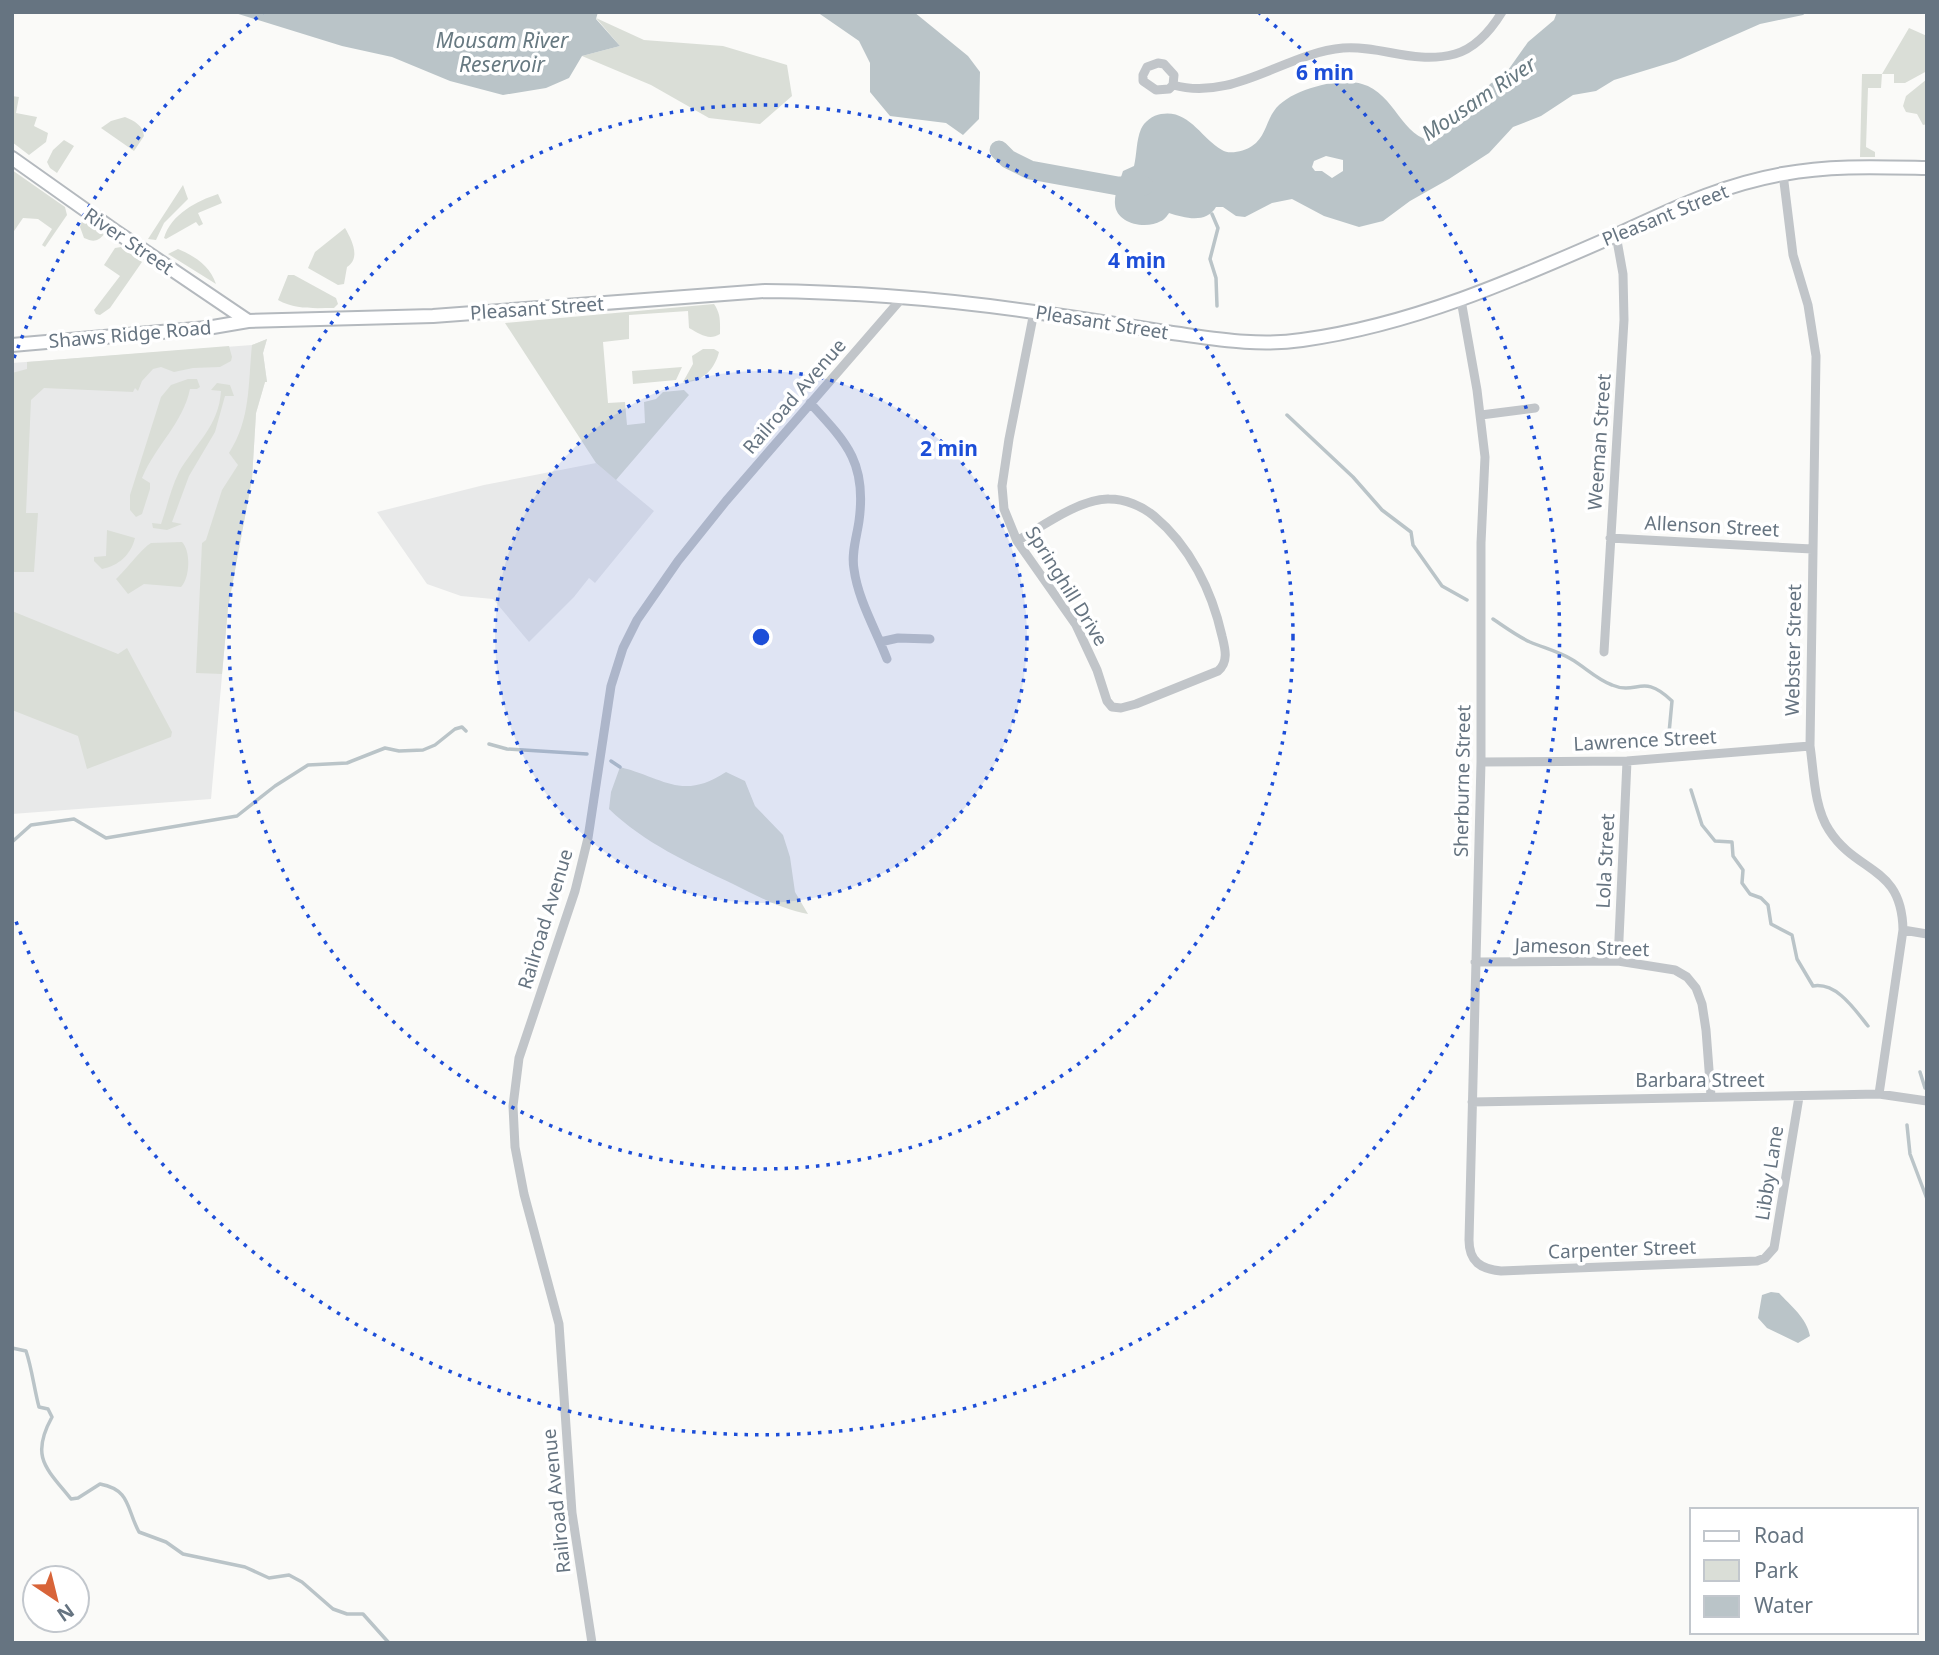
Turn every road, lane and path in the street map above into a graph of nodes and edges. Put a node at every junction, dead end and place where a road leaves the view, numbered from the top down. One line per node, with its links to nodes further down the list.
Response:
1 (1502, 12): 2 (street)
2 (1173, 85)
3 (12, 158): 10 (main road, River Street)
4 (1927, 168): 5 (main road, Pleasant Street)
5 (1783, 174): 6 (main road, Pleasant Street); 17 (street, Webster Street)
6 (1616, 235): 8 (main road, Pleasant Street); 15 (street, Weeman Street)
7 (902, 298): 9 (main road, Pleasant Street); 10 (main road, Pleasant Street); 12 (street, Railroad Avenue)
8 (1461, 300): 9 (main road, Pleasant Street); 14 (street, Sherburne Street)
9 (1034, 312): 16 (street, Springhill Drive)
10 (247, 321): 11 (main road, Shaws Ridge Road)
11 (12, 345)
12 (810, 404): 19 (street); 36 (street, Railroad Avenue)
13 (1535, 408): 14 (street)
14 (1481, 415): 24 (street, Sherburne Street)
15 (1610, 538): 17 (street, Allenson Street); 20 (street, Weeman Street)
16 (1017, 541): 16 (street, Springhill Drive)
17 (1812, 549): 22 (street, Webster Street)
18 (930, 639): 19 (street)
19 (880, 642): 21 (street)
20 (1604, 652)
21 (887, 659)
22 (1810, 746): 23 (street, Lawrence Street); 25 (street, Webster Street)
23 (1627, 761): 24 (street, Lawrence Street); 27 (street, Lola Street)
24 (1481, 762): 28 (street, Sherburne Street)
25 (1903, 930): 26 (street); 29 (street, Webster Street)
26 (1927, 934)
27 (1618, 961): 28 (street, Jameson Street); 30 (street, Jameson Street)
28 (1475, 962): 33 (street, Sherburne Street)
29 (1879, 1094): 31 (street, Barbara Street); 32 (street, Barbara Street)
30 (1711, 1096): 31 (street, Barbara Street); 33 (street, Barbara Street)
31 (1798, 1097): 34 (street, Libby Lane)
32 (1927, 1101)
33 (1472, 1102): 35 (street, Sherburne Street)
34 (1770, 1254): 35 (street, Carpenter Street)
35 (1475, 1262)
36 (592, 1643)

